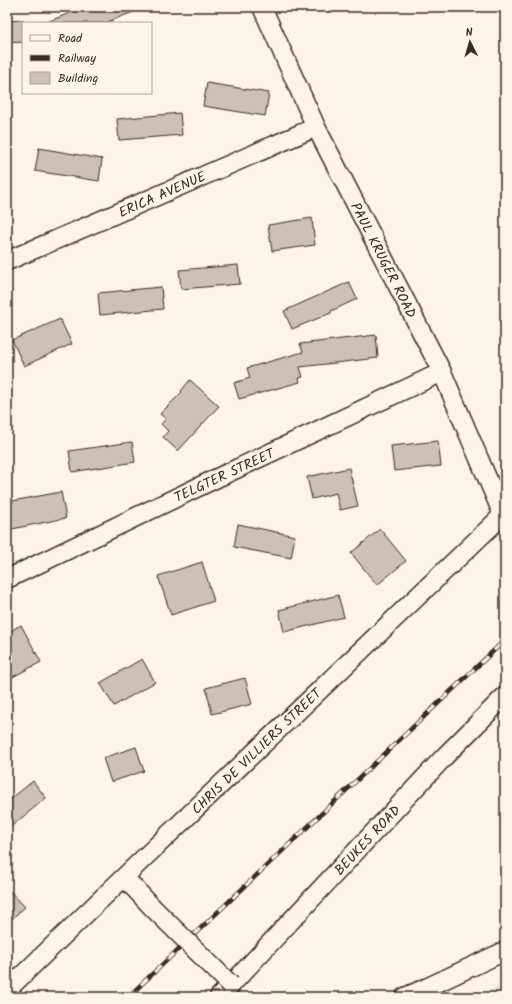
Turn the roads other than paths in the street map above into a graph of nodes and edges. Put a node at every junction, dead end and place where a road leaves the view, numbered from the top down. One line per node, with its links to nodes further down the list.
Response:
1 (262, 7): 2 (street, PAUL KRUGER ROAD)
2 (316, 127): 3 (street, ERICA AVENUE); 4 (street, PAUL KRUGER ROAD)
3 (7, 262)
4 (442, 372): 5 (street, PAUL KRUGER ROAD); 6 (street, TELGTER STREET)
5 (504, 514): 8 (street, CHRIS DE VILLIERS STREET)
6 (7, 579)
7 (505, 696): 11 (street, BEUKES ROAD)
8 (124, 877): 10 (street, CHRIS DE VILLIERS STREET); 11 (street, bridge)
9 (505, 951): 12 (street)
10 (7, 990)
11 (230, 993)
12 (405, 997)

